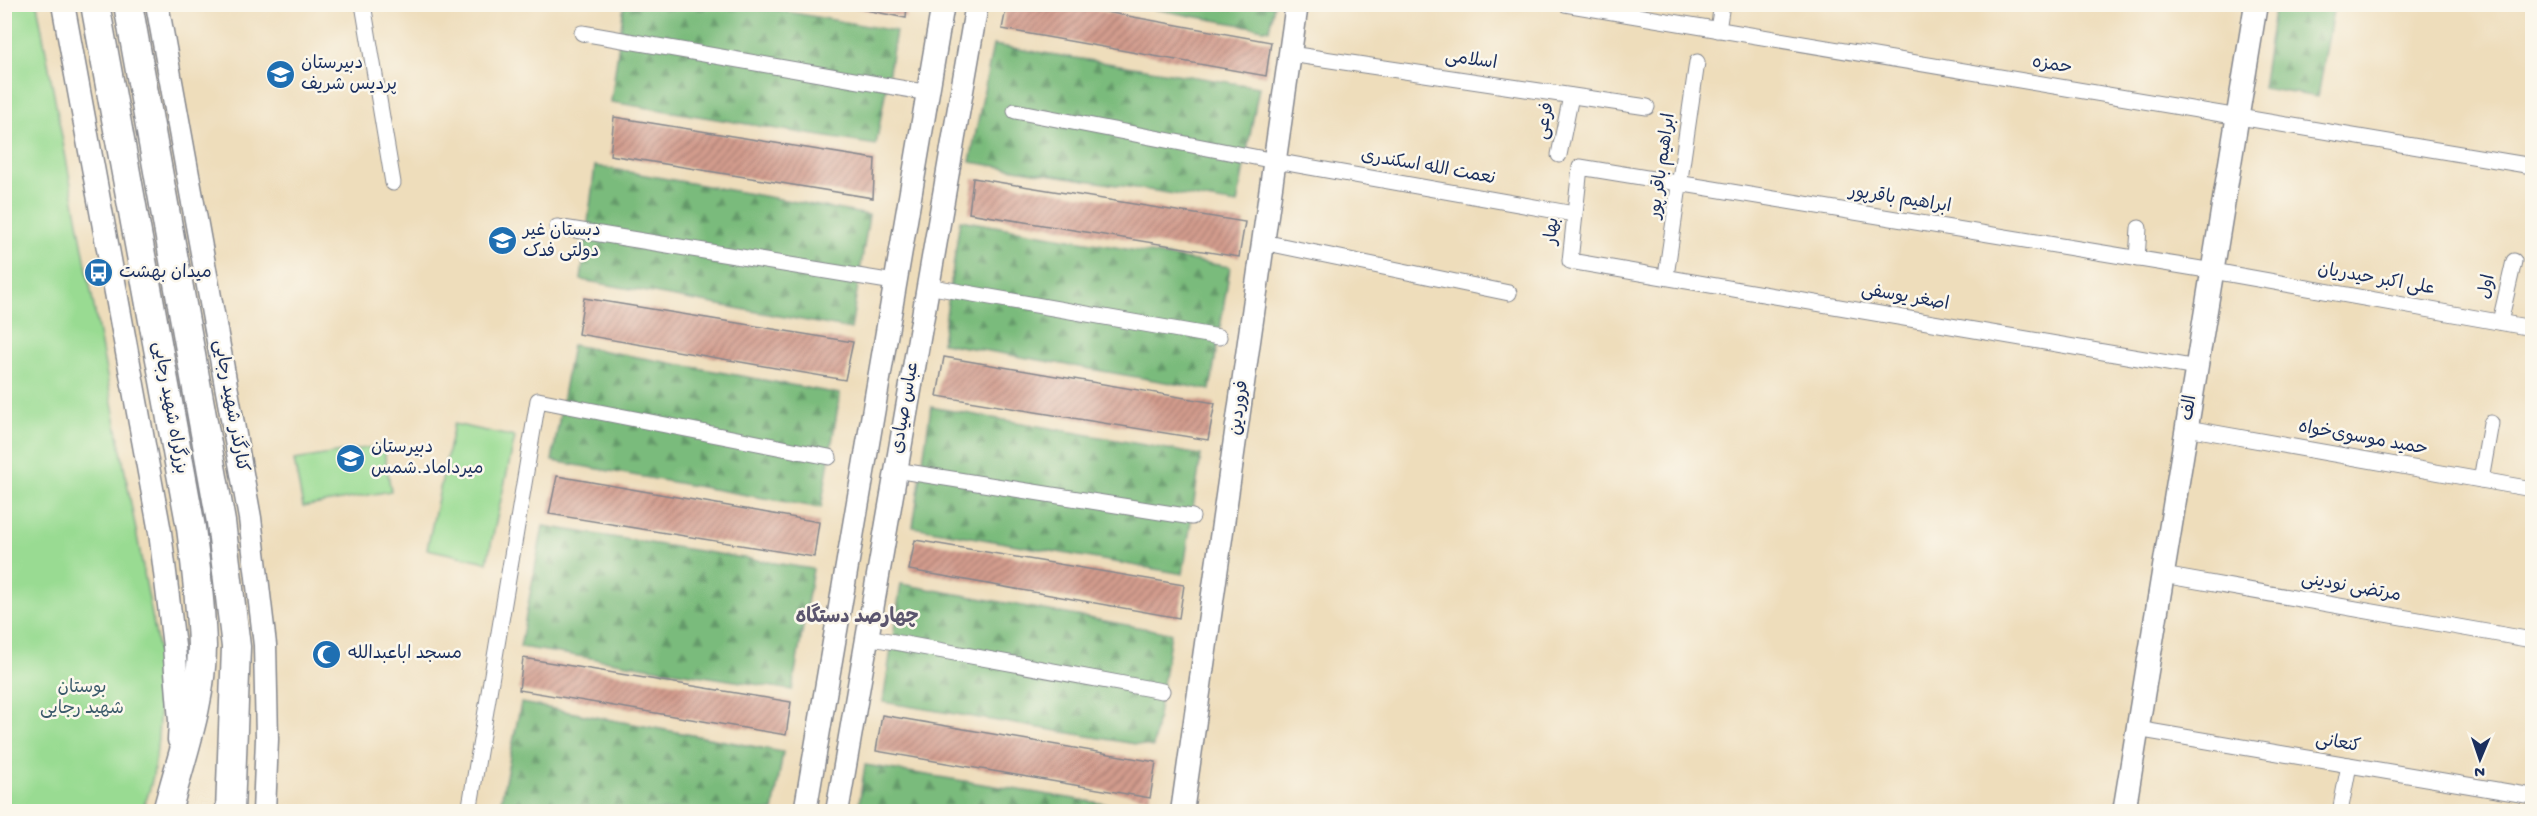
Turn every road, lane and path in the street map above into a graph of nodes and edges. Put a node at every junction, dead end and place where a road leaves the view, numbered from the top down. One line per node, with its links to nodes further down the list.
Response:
1 (63, 4): 56 (street)
2 (95, 4): 56 (highway, بزرگراه شهید رجایی)
3 (128, 4): 58 (highway, بزرگراه شهید رجایی)
4 (157, 4): 60 (street, کنارگذر شهید رجایی)
5 (363, 4): 25 (street)
6 (943, 4): 16 (street, عباس صیادی)
7 (977, 4): 37 (street, عباس صیادی)
8 (1297, 4): 14 (street, فروردین)
9 (1565, 4): 12 (street, حمزه)
10 (1722, 4): 12 (street)
11 (2256, 4): 20 (street, الف)
12 (1718, 30): 20 (street, حمزه)
13 (582, 33): 16 (street)
14 (1290, 54): 17 (street, اسلامی); 22 (street, فروردین)
15 (1697, 62): 26 (street, ابراهیم باقر پور)
16 (929, 93): 36 (street, عباس صیادی)
17 (1571, 96): 18 (street, اسلامی); 21 (street, فرعی)
18 (1647, 107)
19 (1015, 111): 22 (street, نعمت الله اسکندری)
20 (2238, 116): 23 (street, حمزه); 34 (street, الف)
21 (1559, 155)
22 (1275, 161): 27 (street, نعمت الله اسکندری); 30 (street, فروردین)
23 (2532, 166)
24 (1581, 167): 26 (street, ابراهیم باقرپور); 27 (street, بهار)
25 (393, 183)
26 (1680, 183): 31 (street, ابراهیم باقرپور); 35 (street, ابراهیم باقر پور)
27 (1574, 214): 33 (street, بهار)
28 (557, 227): 36 (street)
29 (2139, 228): 31 (street)
30 (1263, 242): 38 (street); 64 (street, فروردین)
31 (2137, 259): 34 (street, ابراهیم باقرپور)
32 (2514, 261): 39 (street, اول)
33 (1607, 267): 35 (street, اصغر یوسفی)
34 (2213, 272): 39 (street, علی اکبر حیدریان); 42 (street, الف)
35 (1666, 276): 42 (street, اصغر یوسفی)
36 (894, 282): 62 (street, عباس صیادی)
37 (927, 286): 41 (street); 46 (street, عباس صیادی)
38 (1509, 293)
39 (2500, 322): 40 (street, علی اکبر حیدریان)
40 (2532, 328)
41 (1219, 337)
42 (2197, 368): 44 (street, الف)
43 (2491, 423): 47 (street)
44 (2187, 428): 47 (street, حمید موسوی‌خواه); 50 (street, الف)
45 (829, 457): 61 (street)
46 (895, 470): 49 (street); 51 (street, عباس صیادی)
47 (2481, 480): 48 (street, حمید موسوی‌خواه)
48 (2532, 489)
49 (1192, 517)
50 (2163, 575): 52 (street, مرتضی نودینی); 54 (street, الف)
51 (867, 637): 53 (street); 63 (street, عباس صیادی)
52 (2532, 640)
53 (1162, 691)
54 (2137, 729): 55 (street, کنعانی); 65 (street, الف)
55 (2349, 765): 57 (street, کنعانی); 66 (street)
56 (175, 781): 59 (highway, بزرگراه شهید رجایی)
57 (2532, 796)
58 (229, 810)
59 (167, 812)
60 (264, 812)
61 (469, 812)
62 (805, 812)
63 (837, 812)
64 (1182, 812)
65 (2124, 812)
66 (2340, 812)

